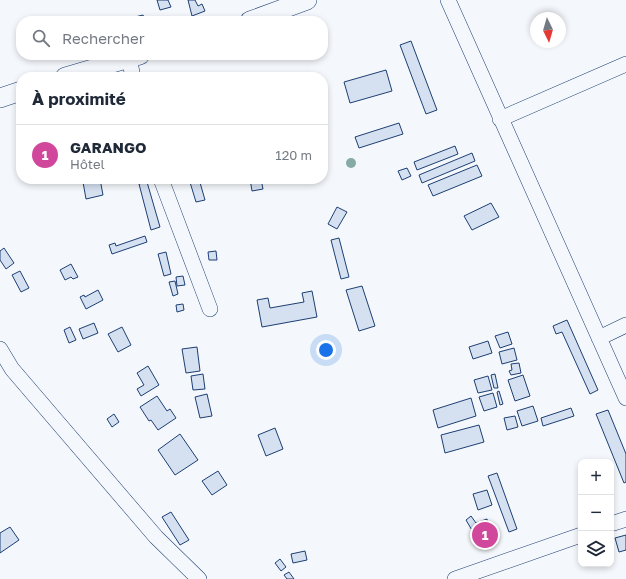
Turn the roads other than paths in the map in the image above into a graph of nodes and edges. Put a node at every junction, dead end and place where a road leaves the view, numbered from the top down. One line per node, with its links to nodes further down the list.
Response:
1 (307, 0): 3 (main road)
2 (448, 0): 11 (street)
3 (264, 16)
4 (121, 60): 7 (main road)
5 (134, 60): 8 (street)
6 (626, 64): 11 (street)
7 (81, 72)
8 (133, 72)
9 (16, 93): 10 (main road)
10 (0, 98)
11 (500, 119): 15 (street)
12 (163, 184): 13 (street)
13 (210, 309)
14 (626, 326): 15 (street)
15 (599, 338): 17 (street)
16 (0, 349): 22 (street)
17 (626, 398)
18 (626, 519): 19 (street)
19 (614, 523)
20 (578, 536): 21 (street)
21 (485, 574): 23 (street)
22 (199, 579)
23 (455, 579)

